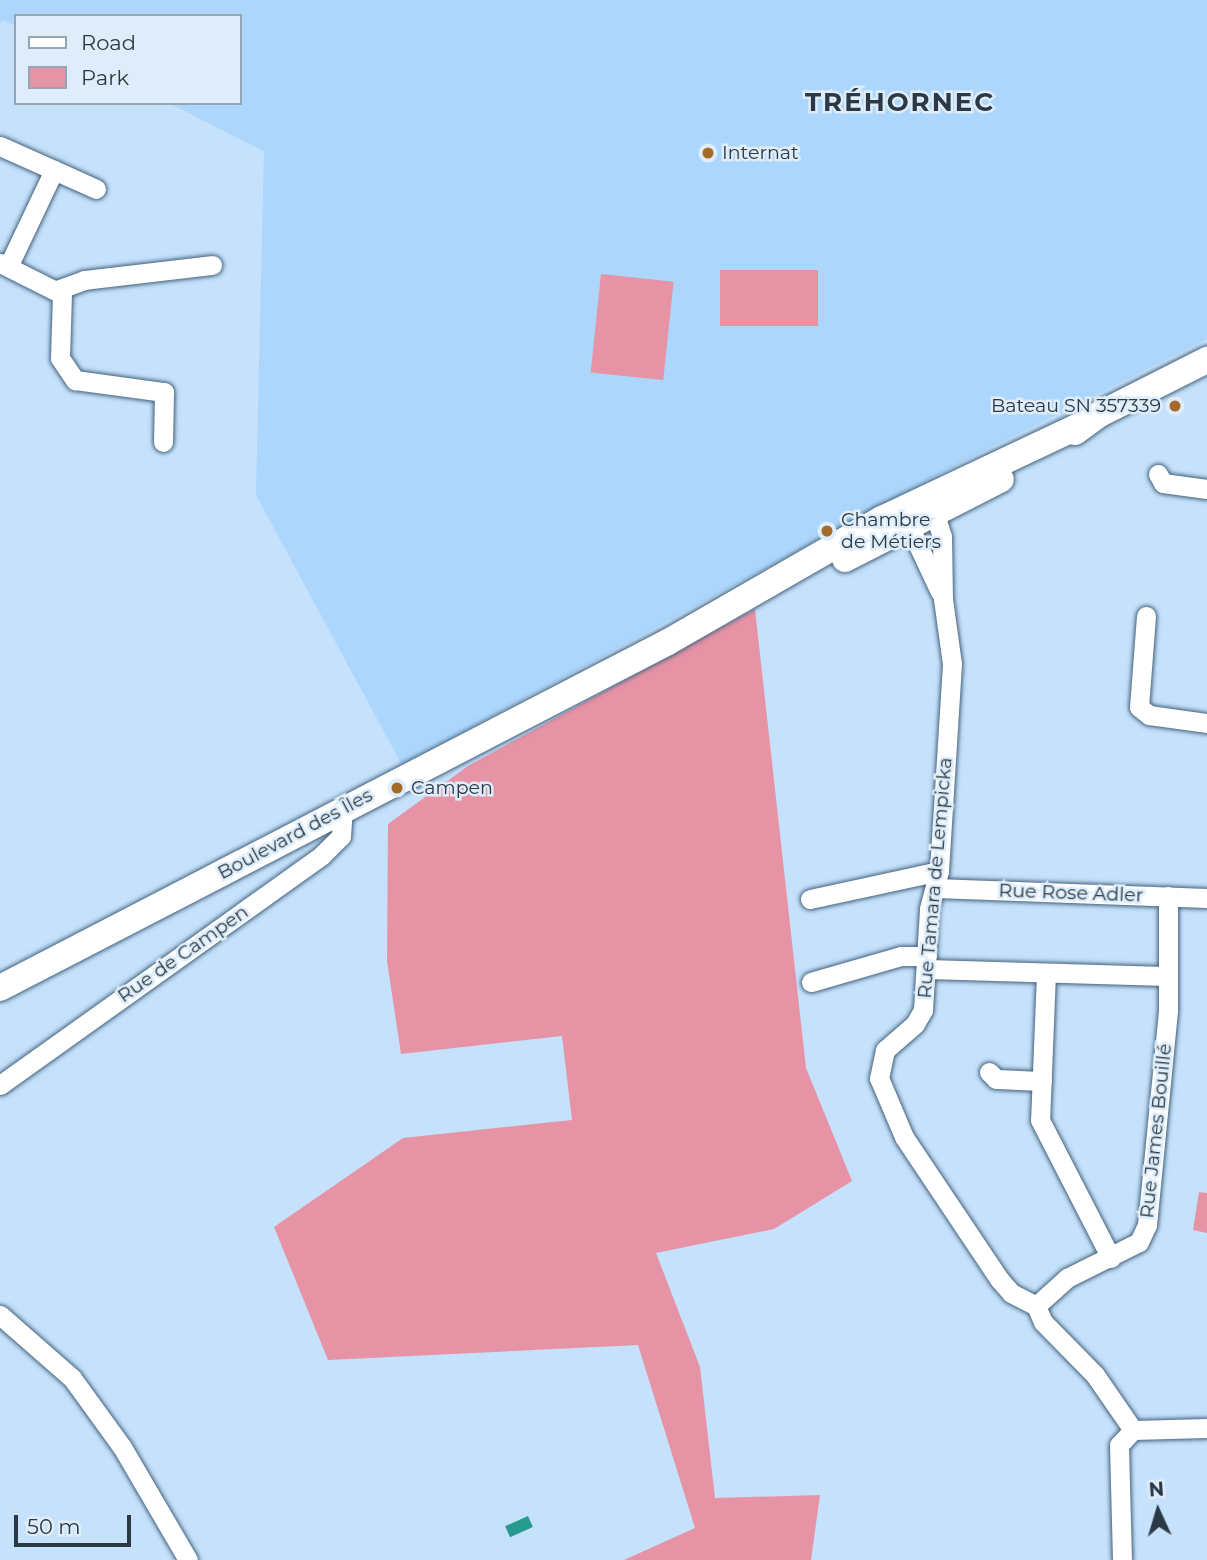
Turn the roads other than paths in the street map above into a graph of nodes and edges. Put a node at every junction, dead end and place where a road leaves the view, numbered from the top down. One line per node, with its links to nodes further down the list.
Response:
1 (0, 146): 2 (street)
2 (54, 170): 3 (street); 4 (street)
3 (96, 189)
4 (4, 265): 6 (street)
5 (212, 265): 6 (street)
6 (57, 290): 8 (street)
7 (1207, 360): 11 (main road, Boulevard des Îles)
8 (163, 442)
9 (1158, 474): 10 (street)
10 (1207, 489)
11 (921, 511): 12 (street, Rue Tamara de Lempicka); 12 (street, Rue Tamara de Lempicka); 15 (main road, Boulevard des Îles)
12 (943, 599): 16 (street, Rue Tamara de Lempicka)
13 (1146, 616): 14 (street)
14 (1207, 723)
15 (343, 809): 24 (main road, Boulevard des Îles); 27 (street, Rue de Campen)
16 (937, 880): 17 (street, Rue Rose Adler); 19 (street, Rue Rose Adler); 20 (street, Rue Tamara de Lempicka)
17 (1168, 896): 18 (street, Rue Rose Adler); 22 (street, Rue James Bouillé)
18 (1207, 898)
19 (810, 899)
20 (927, 962): 21 (street); 23 (street); 29 (street, Rue Tamara de Lempicka)
21 (1046, 972): 22 (street); 26 (street)
22 (1166, 976): 28 (street, Rue James Bouillé)
23 (811, 982)
24 (0, 988)
25 (989, 1072): 26 (street)
26 (1042, 1081): 28 (street)
27 (0, 1085)
28 (1111, 1258): 29 (street, Rue James Bouillé)
29 (1036, 1306): 32 (street, Rue Tamara de Lempicka)
30 (0, 1315): 33 (street)
31 (1207, 1427): 32 (street)
32 (1133, 1430): 34 (street)
33 (188, 1560)
34 (1122, 1560)

